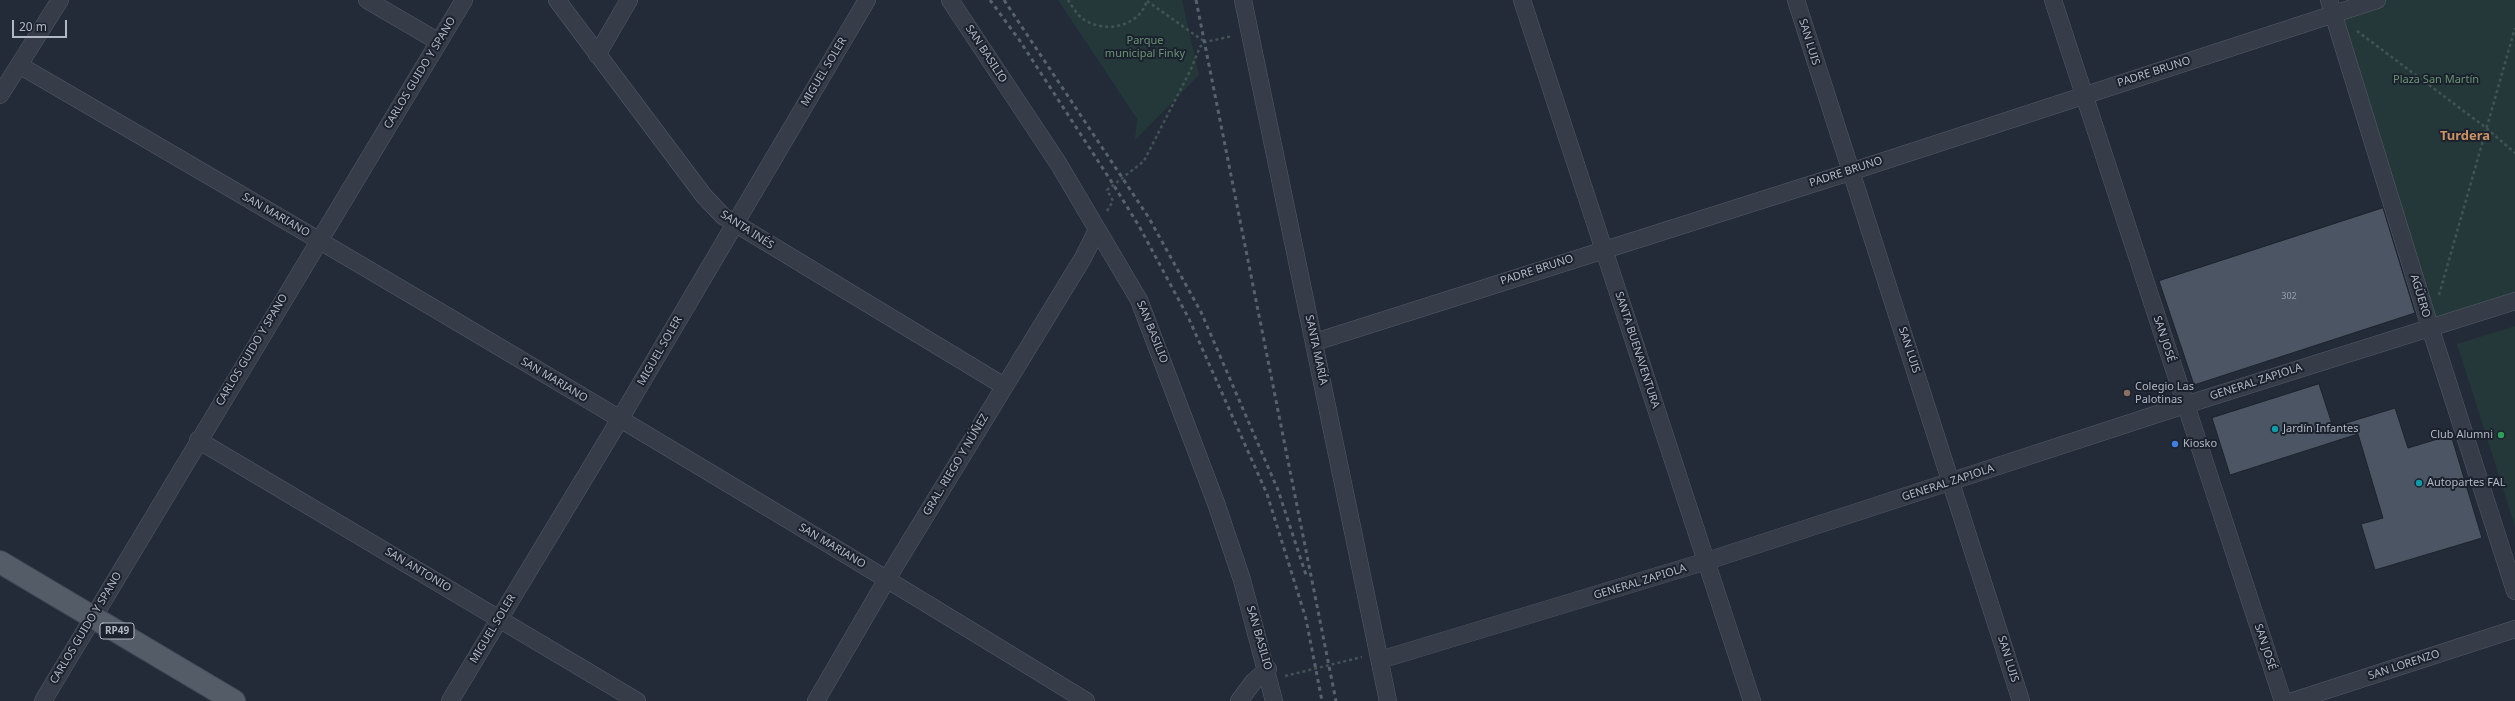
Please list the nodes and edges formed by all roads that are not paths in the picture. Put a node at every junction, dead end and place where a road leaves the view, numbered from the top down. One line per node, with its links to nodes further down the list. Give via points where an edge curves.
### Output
1 (60, 0): 16 (street)
2 (367, 0): 14 (street)
3 (464, 0): 14 (street, CARLOS GUIDO Y SPANO)
4 (557, 0): 15 (street, SANTA INÉS)
5 (630, 0): 15 (street)
6 (867, 0): 20 (street, MIGUEL SOLER)
7 (950, 0): 21 (street, SAN BASILIO, via 1058,163)
8 (1243, 0): 26 (street, SANTA MARÍA)
9 (1522, 0): 23 (street, SANTA BUENAVENTURA)
10 (1796, 0): 19 (street, SAN LUIS)
11 (2053, 0): 18 (street, SAN JOSÉ)
12 (2377, 0): 13 (street, PADRE BRUNO)
13 (2331, 7): 18 (street, PADRE BRUNO); 25 (street, AGÜERO)
14 (439, 42): 22 (street, CARLOS GUIDO Y SPANO)
15 (597, 55): 20 (street, SANTA INÉS, via 704,196 723,216)
16 (19, 66): 17 (street); 22 (street, SAN MARIANO)
17 (0, 95)
18 (2083, 95): 19 (street, PADRE BRUNO); 28 (street, SAN JOSÉ)
19 (1850, 172): 23 (street, PADRE BRUNO); 31 (street, SAN LUIS)
20 (734, 223): 27 (street, SANTA INÉS); 29 (street, MIGUEL SOLER)
21 (1097, 230): 27 (street, GRAL. RIEGO Y NÚÑEZ, via 1083,258); 40 (street, SAN BASILIO, via 1139,300 1179,399 1240,573)
22 (319, 240): 29 (street, SAN MARIANO); 30 (street, CARLOS GUIDO Y SPANO)
23 (1604, 249): 26 (street, PADRE BRUNO); 32 (street, SANTA BUENAVENTURA)
24 (2515, 301): 25 (street, GENERAL ZAPIOLA)
25 (2430, 327): 28 (street, GENERAL ZAPIOLA); 35 (street, AGÜERO)
26 (1315, 342): 39 (street, SANTA MARÍA)
27 (1004, 386): 34 (street, GRAL. RIEGO Y NÚÑEZ)
28 (2185, 405): 31 (street, GENERAL ZAPIOLA); 52 (street, SAN JOSÉ)
29 (620, 419): 34 (street, SAN MARIANO); 37 (street, MIGUEL SOLER)
30 (198, 440): 36 (street, CARLOS GUIDO Y SPANO); 37 (street, SAN ANTONIO)
31 (1952, 482): 32 (street, GENERAL ZAPIOLA); 51 (street, SAN LUIS)
32 (1707, 561): 39 (street, GENERAL ZAPIOLA); 50 (street, SANTA BUENAVENTURA)
33 (0, 562): 36 (main road, RP49)
34 (887, 579): 45 (street, GRAL. RIEGO Y NÚÑEZ); 46 (street, SAN MARIANO)
35 (2515, 591)
36 (93, 617): 41 (street, CARLOS GUIDO Y SPANO); 42 (main road, RP49)
37 (499, 618): 43 (street, MIGUEL SOLER); 44 (street, SAN ANTONIO)
38 (2515, 629): 53 (street, SAN LORENZO)
39 (1380, 660): 49 (street, SANTA MARÍA)
40 (1269, 674): 47 (street, via 1254,681); 48 (street, SAN BASILIO)
41 (43, 701)
42 (234, 701)
43 (450, 701)
44 (637, 701)
45 (816, 701)
46 (1086, 701)
47 (1239, 701)
48 (1274, 701)
49 (1388, 701)
50 (1752, 701)
51 (2021, 701)
52 (2283, 701)
53 (2293, 701)

